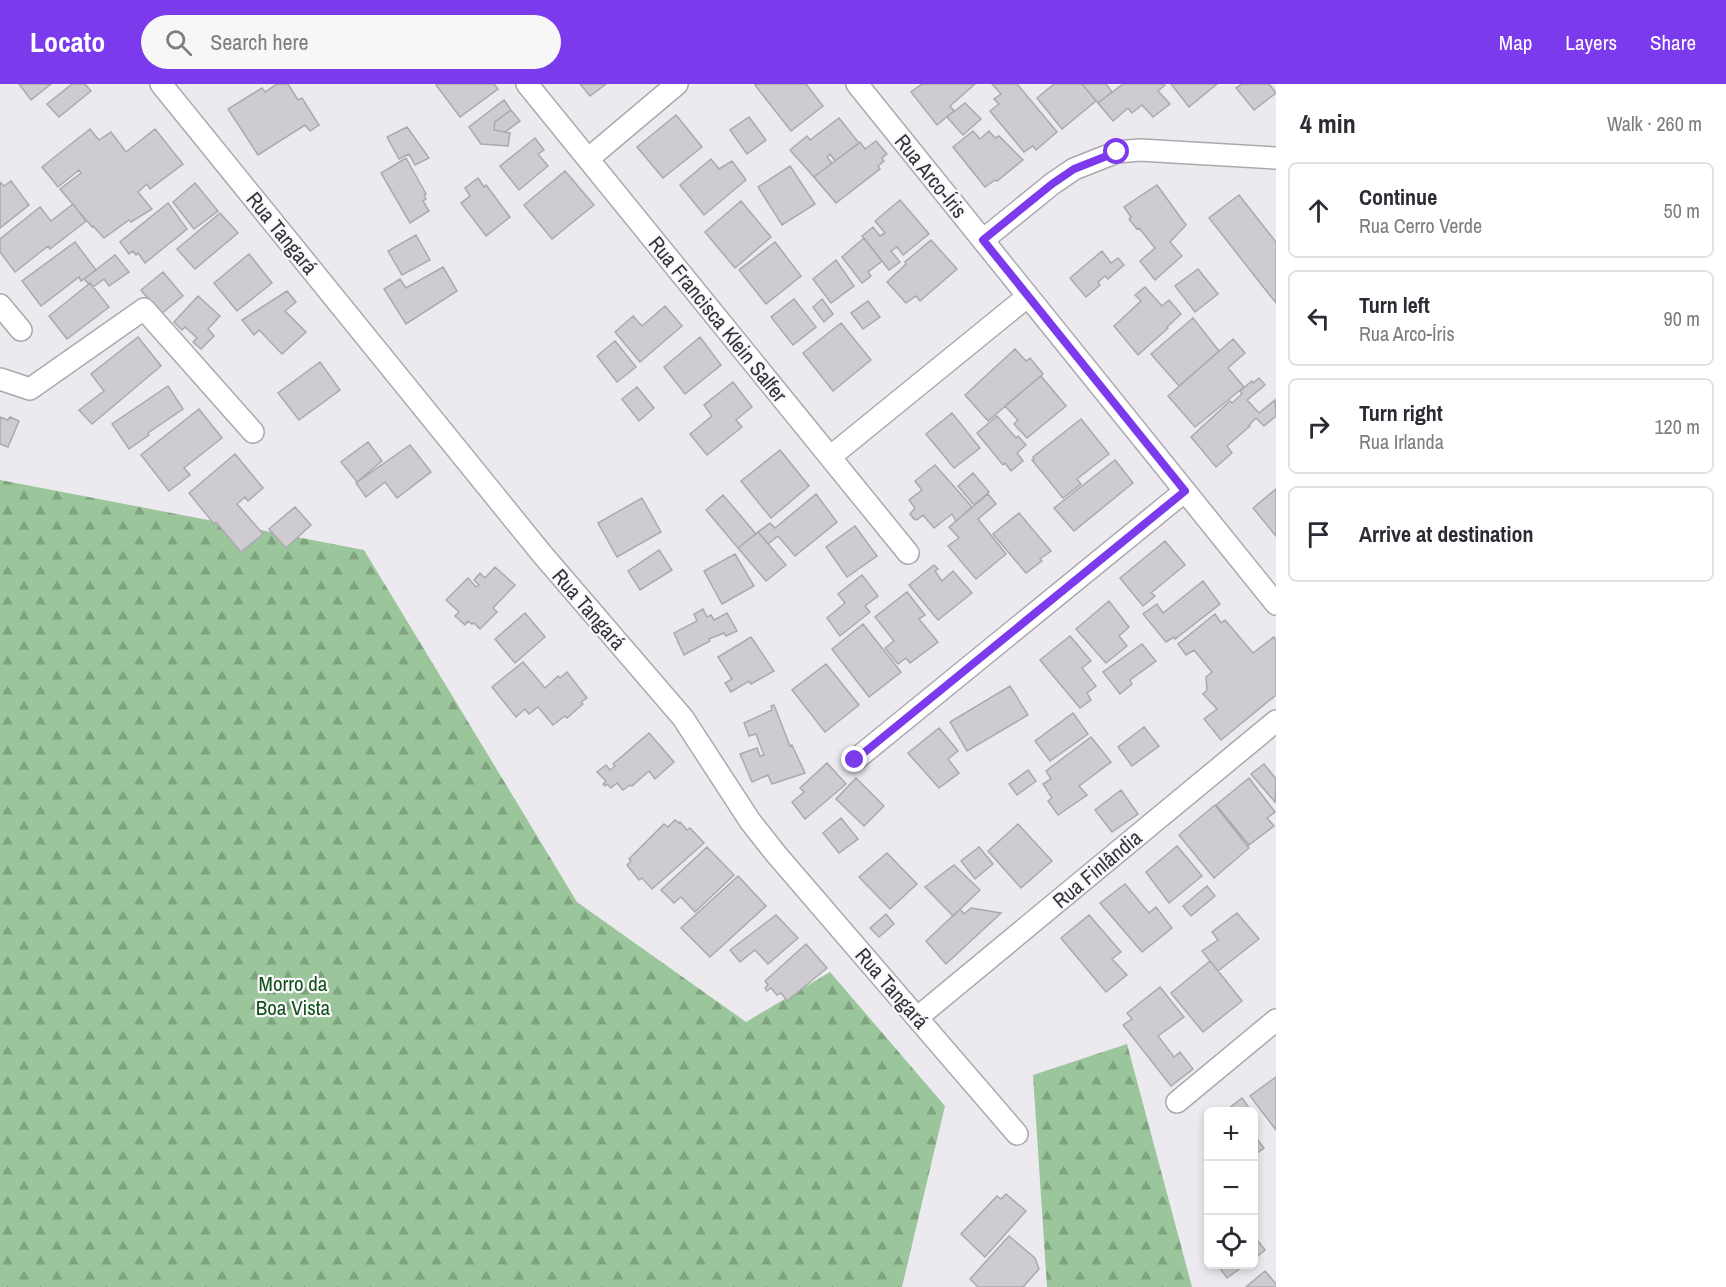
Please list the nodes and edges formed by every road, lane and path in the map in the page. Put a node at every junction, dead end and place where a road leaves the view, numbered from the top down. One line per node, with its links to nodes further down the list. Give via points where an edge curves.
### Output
1 (161, 84): 19 (street, Rua Tangará, via 542,554 683,718 776,854)
2 (527, 84): 6 (street, Rua Francisca Klein Salfer)
3 (677, 84): 6 (street)
4 (857, 84): 7 (street, Rua Arco-Íris)
5 (1276, 158): 7 (street, via 1117,152 1067,174)
6 (588, 159): 13 (street, Rua Francisca Klein Salfer)
7 (983, 240): 8 (street, Rua Arco-Íris)
8 (1028, 296): 13 (street); 14 (street, Rua Arco-Íris)
9 (0, 305): 10 (street)
10 (21, 330)
11 (0, 379): 12 (street, via 30,389 144,309)
12 (253, 432)
13 (830, 457): 15 (street, Rua Francisca Klein Salfer)
14 (1185, 491): 16 (street, Rua Arco-Íris); 18 (street)
15 (908, 553)
16 (1276, 604)
17 (1276, 721): 19 (street, Rua Finlândia)
18 (855, 760)
19 (918, 1017): 22 (street, Rua Tangará)
20 (1276, 1020): 21 (street)
21 (1177, 1102)
22 (1017, 1134)

